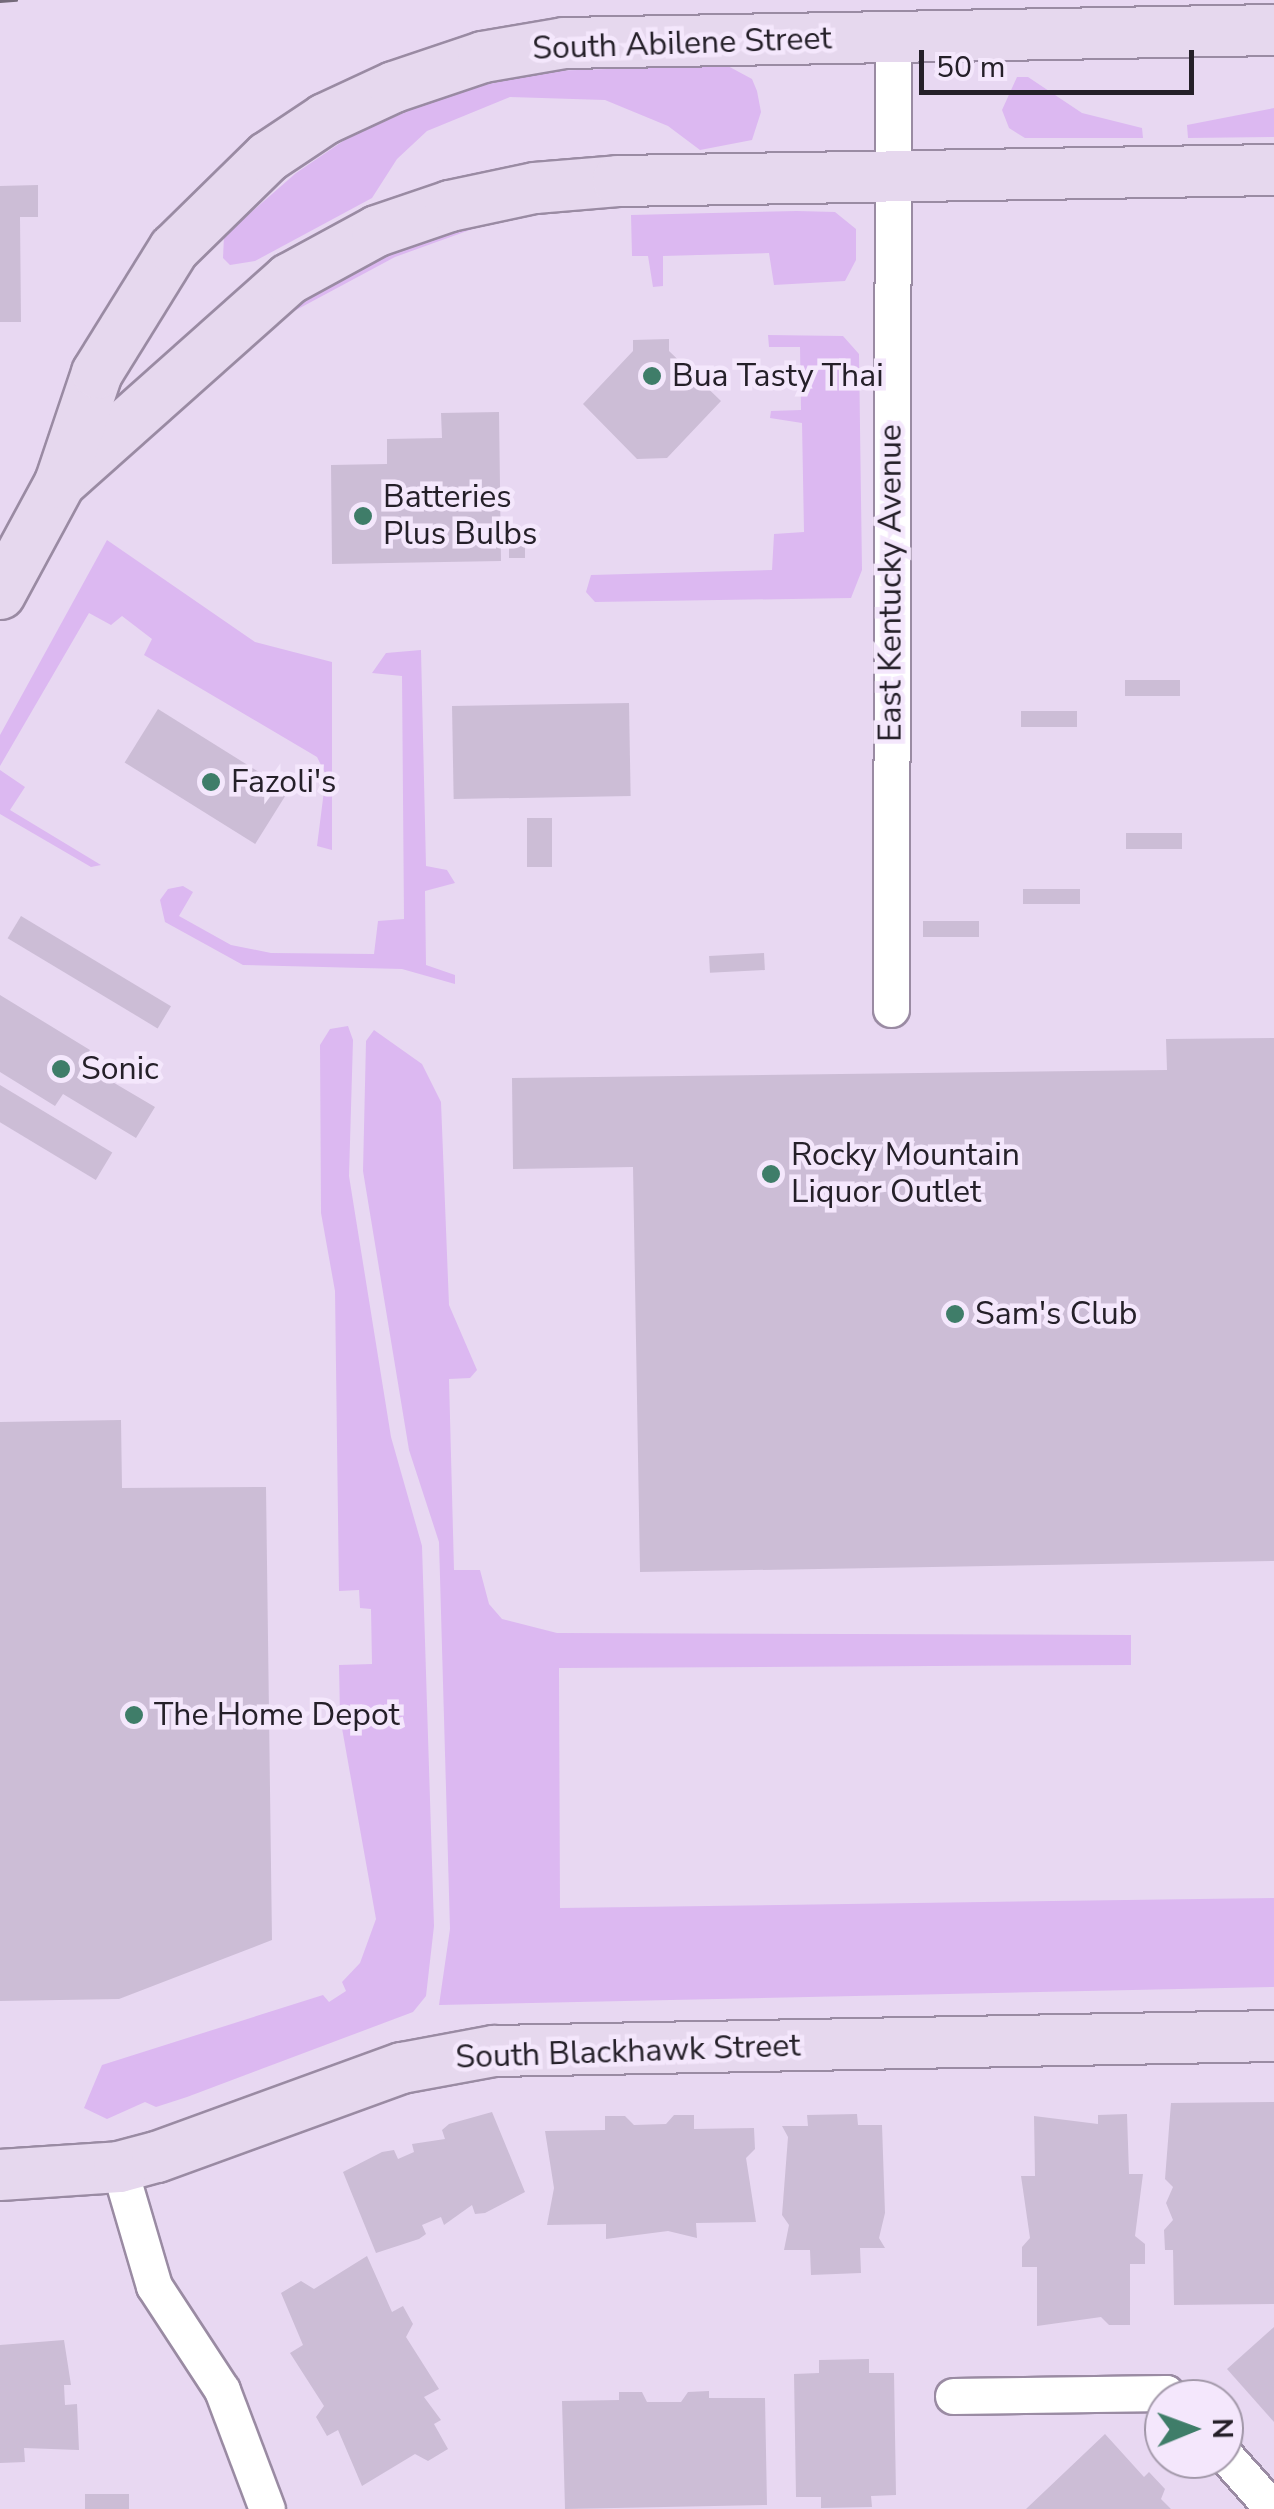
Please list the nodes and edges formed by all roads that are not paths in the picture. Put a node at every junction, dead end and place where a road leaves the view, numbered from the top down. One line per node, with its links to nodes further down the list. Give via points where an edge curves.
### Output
1 (1274, 30): 2 (main road, South Abilene Street)
2 (893, 37): 4 (street, East Kentucky Avenue); 5 (main road, South Abilene Street, via 529,48 432,72 325,119 255,168 174,249 97,373)
3 (1274, 170): 4 (main road, South Abilene Street)
4 (892, 175): 5 (main road, South Abilene Street, via 578,183 500,194 410,218 289,279); 7 (street, East Kentucky Avenue)
5 (60, 484): 6 (main road, South Abilene Street)
6 (0, 594)
7 (891, 1010)
8 (1274, 2036): 9 (main road, South Blackhawk Street, via 494,2051 402,2068)
9 (119, 2166): 10 (main road, South Blackhawk Street); 14 (street, via 154,2286 222,2390)
10 (0, 2175)
11 (1144, 2393): 12 (street)
12 (953, 2396)
13 (1244, 2476): 15 (street)
14 (267, 2509)
15 (1273, 2509)

